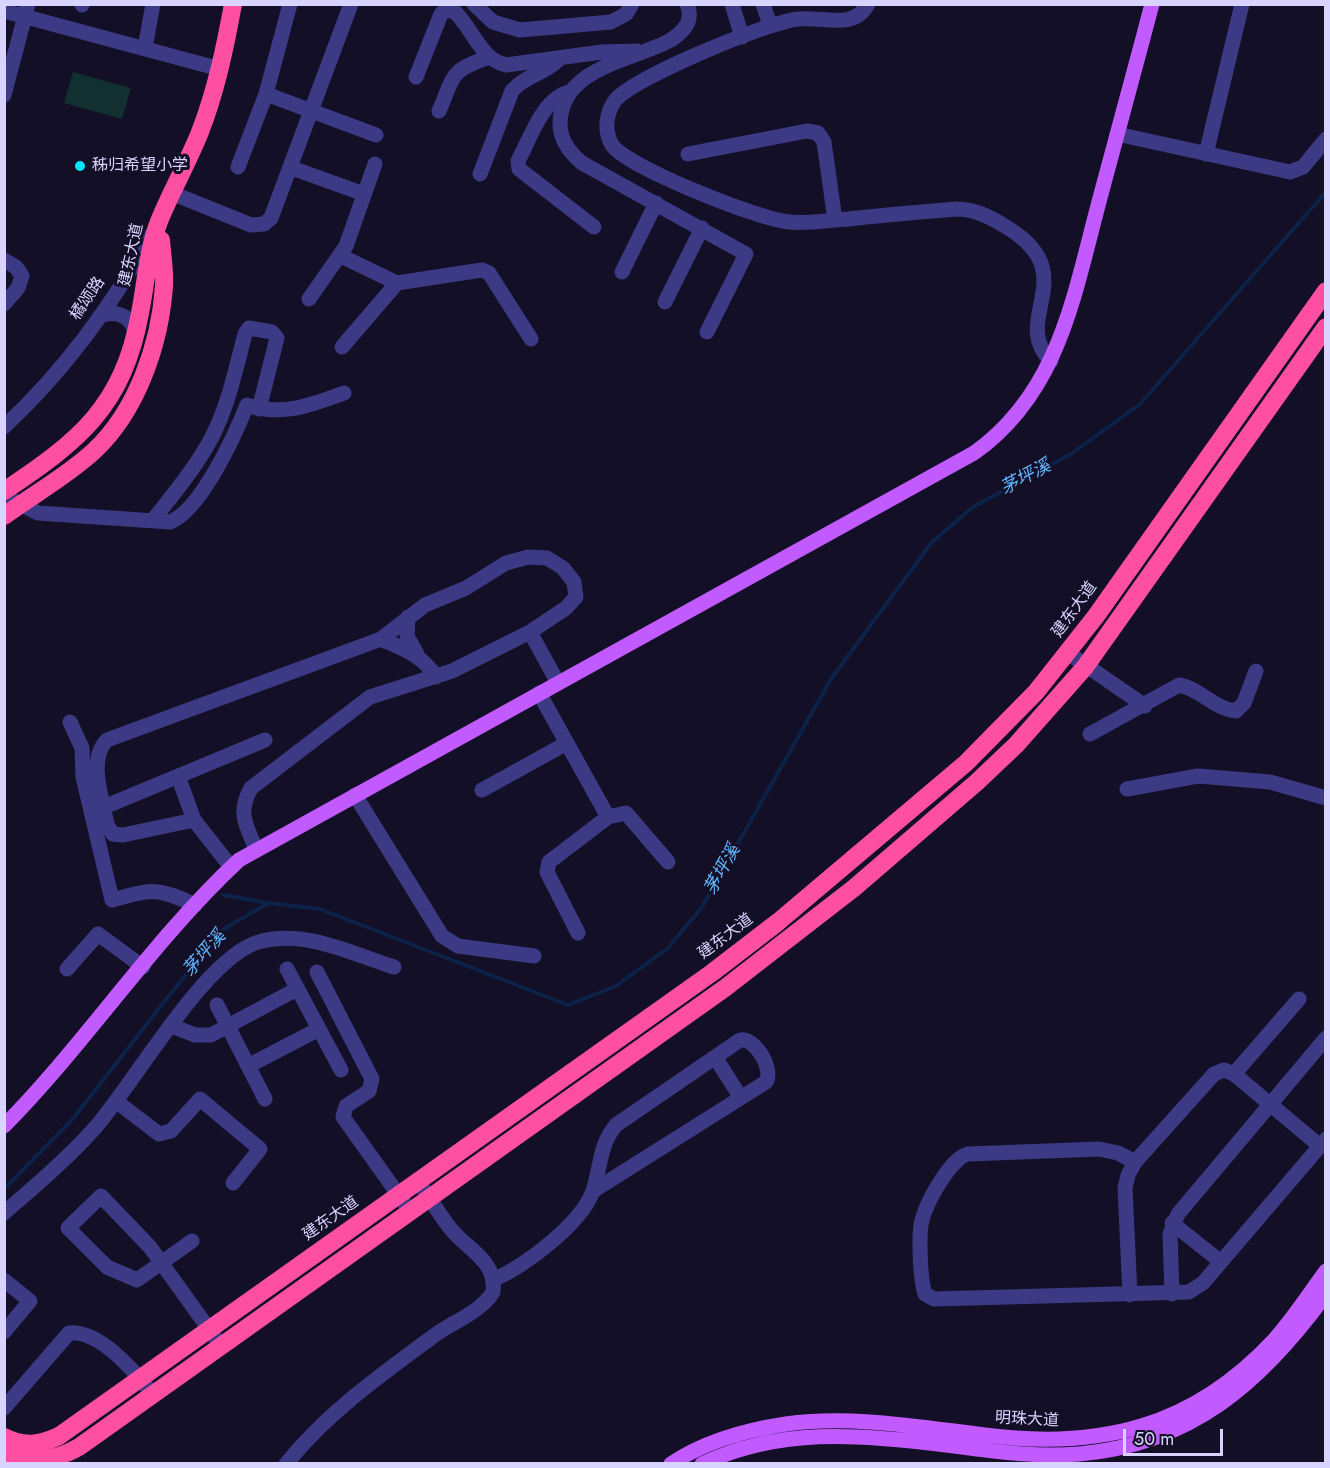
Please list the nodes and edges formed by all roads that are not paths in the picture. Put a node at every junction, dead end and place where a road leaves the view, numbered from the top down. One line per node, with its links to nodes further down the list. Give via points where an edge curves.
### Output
1 (153, 4): 17 (street)
2 (233, 4): 21 (highway, 橘颂路)
3 (290, 4): 25 (street)
4 (351, 4): 26 (street)
5 (474, 4): 6 (street, via 493,22 520,30 604,24 619,19)
6 (632, 4)
7 (687, 4): 18 (street, via 689,20 682,32)
8 (732, 4): 16 (street)
9 (763, 4): 15 (street)
10 (868, 4): 15 (street, via 859,16 848,21 814,18)
11 (1152, 4): 28 (main road)
12 (1242, 4): 32 (street)
13 (26, 10): 14 (street); 17 (street); 24 (street)
14 (4, 11)
15 (770, 25): 16 (street)
16 (742, 37): 41 (street, via 624,91 609,110 606,122 612,145 631,160 756,216 793,222)
17 (145, 48): 21 (street)
18 (646, 51): 20 (street); 23 (street, via 587,75)
19 (490, 57): 20 (street, via 500,64 512,65); 22 (street, via 459,16 445,10); 27 (street, via 456,72)
20 (559, 58): 36 (street, via 512,91)
21 (220, 69): 37 (highway, 橘颂路)
22 (416, 77)
23 (570, 92): 39 (street, via 563,106 561,128 572,153); 42 (street, via 558,95 549,105 518,160 519,169)
24 (4, 94)
25 (266, 94): 26 (street); 34 (street)
26 (312, 111): 29 (street); 35 (street)
27 (439, 111)
28 (1117, 134): 32 (street); 58 (main road, via 1068,317)
29 (376, 135)
30 (1326, 139): 32 (street, via 1303,167 1290,172)
31 (688, 154): 41 (street, via 807,130 818,133 824,142)
32 (1206, 154)
33 (375, 164): 38 (street)
34 (238, 167)
35 (292, 168): 37 (street, via 276,210 264,224 246,223); 38 (street)
36 (480, 174)
37 (174, 194): 40 (highway, 橘颂路)
38 (364, 194): 44 (street)
39 (656, 203): 43 (street); 46 (street)
40 (159, 220): 52 (street, 橘颂路); 56 (highway, 建东大道); 63 (highway, 建东大道, via 164,284 160,315 143,375 130,403 95,450)
41 (835, 220): 58 (street, via 965,209 989,217 1018,234 1037,251 1044,265 1038,333 1039,345)
42 (594, 227)
43 (702, 228): 50 (street); 54 (street, via 746,254)
44 (341, 256): 47 (street); 49 (street)
45 (4, 260): 51 (street, via 22,276 18,288)
46 (622, 272)
47 (397, 283): 55 (street, via 482,270 489,273); 57 (street)
48 (1326, 291): 68 (highway, 建东大道)
49 (309, 299)
50 (665, 302)
51 (4, 304)
52 (100, 316): 56 (street, via 113,313 126,317 133,326); 62 (street, 橘颂路, via 71,357)
53 (1326, 327): 70 (highway)
54 (707, 332)
55 (531, 339)
56 (134, 341): 63 (highway, 建东大道, via 113,393 99,415)
57 (342, 347)
58 (1051, 362): 73 (main road, via 1011,423 974,453)
59 (344, 393): 61 (street, via 292,410)
60 (227, 399): 61 (street); 61 (street, via 249,328 272,332 277,338); 64 (street, via 201,457)
61 (253, 407): 64 (street, via 185,513 170,522)
62 (4, 427)
63 (8, 502): 64 (street, via 59,516)
64 (154, 519)
65 (408, 617): 66 (street, via 506,563 528,556 547,558 563,568 574,582 576,597); 67 (street); 69 (street, via 408,636)
66 (530, 632): 72 (street); 73 (street)
67 (381, 639): 69 (street); 85 (street, via 107,740 99,748 96,761)
68 (1068, 653): 70 (street); 117 (highway, 建东大道, via 1003,729 778,922)
69 (417, 654): 72 (street)
70 (1086, 665): 75 (street); 121 (highway, via 1016,745 854,888 725,988)
71 (1256, 671): 75 (street, via 1244,703 1236,711 1224,710 1194,688 1179,686)
72 (436, 677): 88 (street, via 370,697 251,788 242,803 244,820)
73 (558, 683): 74 (main road)
74 (539, 693): 79 (street); 83 (main road)
75 (1145, 706): 77 (street)
76 (70, 722): 91 (street, via 82,748 83,777 112,900 150,890 167,892)
77 (1090, 734)
78 (266, 740): 80 (street)
79 (567, 743): 82 (street); 86 (street)
80 (177, 776): 85 (street); 87 (street)
81 (1127, 789): 84 (street, via 1198,776 1270,782)
82 (482, 790)
83 (355, 795): 88 (main road); 93 (street, via 442,936 458,946)
84 (1326, 798)
85 (104, 807): 87 (street, via 107,825 113,834 123,836)
86 (608, 817): 89 (street, via 626,813); 92 (street, via 549,862 548,872)
87 (194, 820): 90 (street)
88 (256, 849): 90 (main road)
89 (668, 862)
90 (231, 867): 91 (main road)
91 (195, 905): 94 (main road)
92 (578, 933)
93 (534, 956)
94 (143, 967): 96 (street, via 98,934); 114 (main road)
95 (394, 968): 102 (street, via 308,940 260,941 244,947 220,966)
96 (67, 969)
97 (287, 969): 99 (street)
98 (317, 972): 120 (street, via 372,1079 369,1091 346,1106 343,1117)
99 (297, 989): 103 (street); 104 (street)
100 (1299, 999): 109 (street)
101 (217, 1005): 103 (street)
102 (172, 1026): 103 (street, via 203,1037); 112 (street)
103 (228, 1026): 107 (street)
104 (319, 1029): 107 (street); 108 (street)
105 (1326, 1038): 113 (street)
106 (715, 1057): 110 (street); 110 (street, via 740,1040 752,1042 770,1077); 119 (street, via 616,1125 603,1145)
107 (248, 1066): 111 (street)
108 (341, 1070)
109 (1234, 1074): 113 (street); 116 (street, via 1224,1070 1214,1074)
110 (741, 1098): 119 (street)
111 (265, 1099)
112 (117, 1102): 118 (street, via 159,1134 171,1131 200,1099 260,1149); 123 (street, via 63,1160)
113 (1270, 1104): 115 (street); 124 (street)
114 (4, 1126)
115 (1323, 1142): 126 (street)
116 (1135, 1162): 133 (street, via 1125,1188); 133 (street, via 1099,1149 962,1155 949,1168 921,1228 924,1290 931,1298)
117 (418, 1181): 120 (highway, 建东大道); 121 (street)
118 (233, 1183)
119 (593, 1191): 129 (street, via 562,1232 514,1270)
120 (398, 1195): 122 (street); 134 (highway, 建东大道)
121 (430, 1198): 122 (highway); 129 (street, via 461,1240 483,1258)
122 (410, 1212): 136 (highway)
123 (4, 1213)
124 (1172, 1223): 126 (street); 131 (street)
125 (192, 1241): 127 (street)
126 (1221, 1262): 131 (street, via 1197,1288)
127 (162, 1263): 127 (street, via 137,1280 107,1267 68,1228 101,1196); 134 (street)
128 (1326, 1271): 144 (main road, 明珠大道, via 1275,1339 1242,1371 1205,1397 1163,1419 1120,1433 1075,1440 1031,1440 890,1423 803,1422 760,1428 717,1441)
129 (493, 1280): 143 (street, via 490,1298 336,1411)
130 (4, 1281): 135 (street, via 30,1301)
131 (1172, 1294): 133 (street)
132 (1326, 1294): 145 (main road, 明珠大道, via 1286,1347 1252,1381 1214,1410 1170,1432 1125,1447 1032,1455 887,1437 824,1435 763,1442)
133 (1130, 1295)
134 (209, 1329): 136 (street); 137 (highway, 建东大道)
135 (4, 1332)
136 (221, 1346): 138 (highway)
137 (140, 1378): 138 (street); 139 (street, via 121,1357 78,1332 69,1333); 142 (highway, 建东大道, via 59,1436)
138 (153, 1395): 142 (highway, via 67,1454)
139 (4, 1408)
140 (4, 1437): 142 (highway)
141 (4, 1454): 142 (highway, via 26,1461)
142 (38, 1456)
143 (286, 1464)
144 (671, 1464)
145 (702, 1464)

